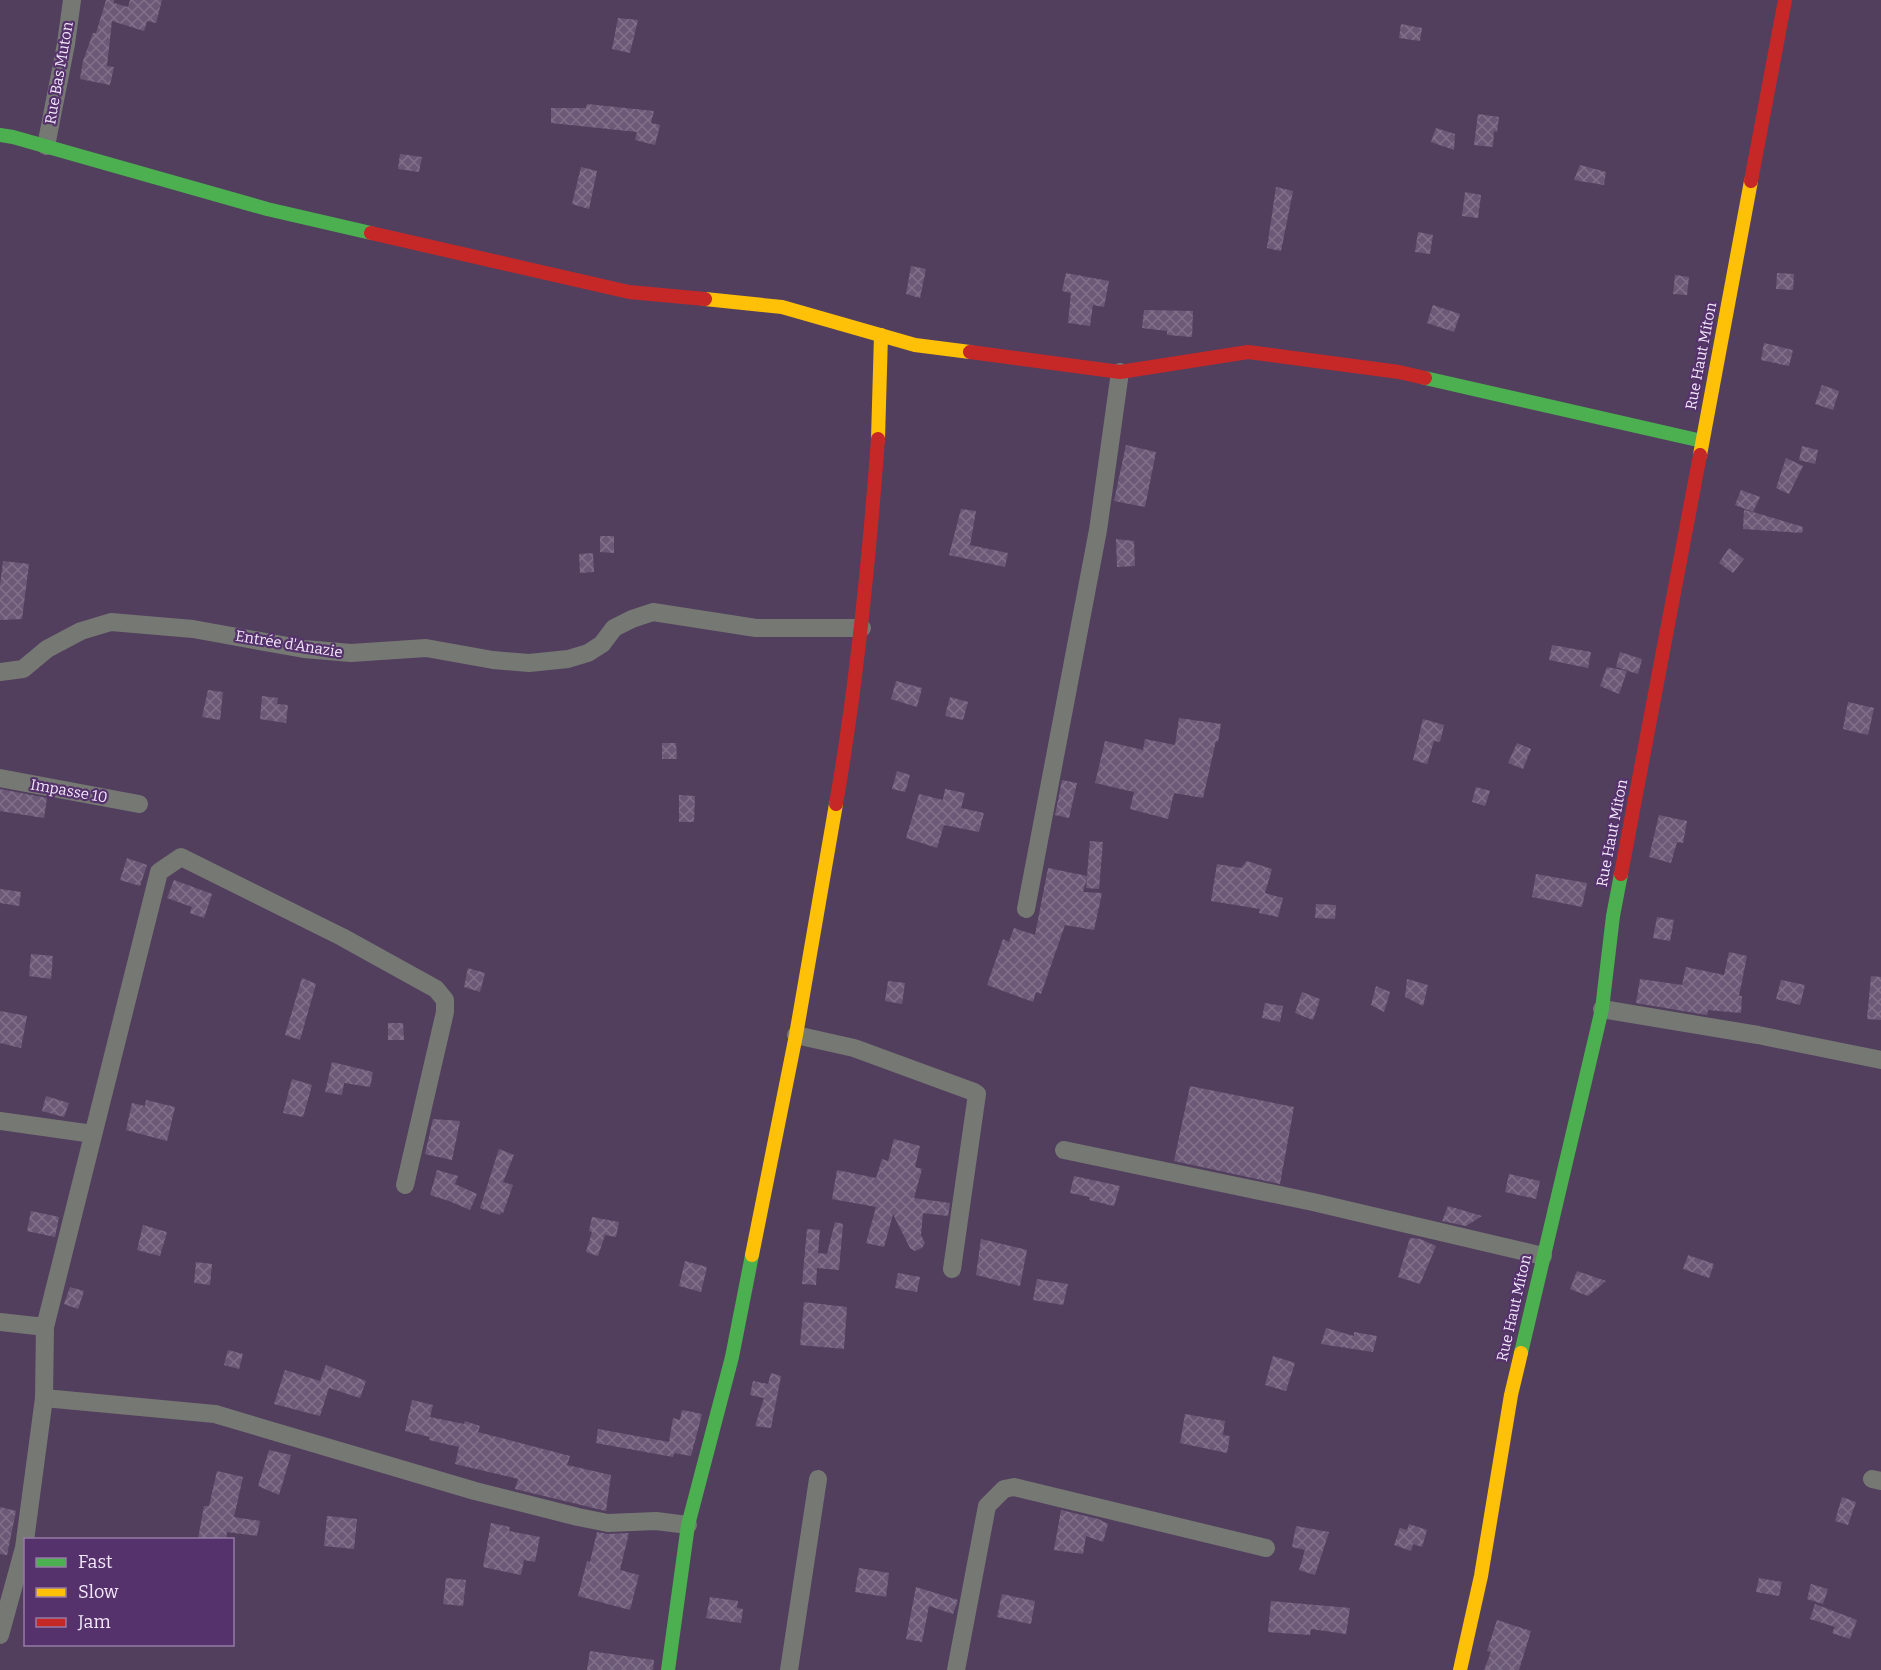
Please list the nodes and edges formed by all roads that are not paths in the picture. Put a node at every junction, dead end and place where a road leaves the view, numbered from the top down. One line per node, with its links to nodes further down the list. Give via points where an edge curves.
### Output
1 (72, 0): 4 (street, Rue Bas Muton)
2 (1785, 0): 7 (street, Rue Haut Miton)
3 (0, 135): 4 (street)
4 (46, 146): 5 (street, via 267,209 629,292 782,307)
5 (881, 335): 6 (street, via 915,345); 8 (street, via 880,411)
6 (1120, 372): 7 (street, via 1248,352 1399,372); 12 (street, via 1098,530)
7 (1702, 441): 13 (street, Rue Haut Miton, via 1613,916)
8 (861, 628): 9 (street, Entrée d'Anazie, via 756,628 653,612 614,628 602,644 588,653 529,663 426,648 351,653 304,649 193,629 111,622 81,631 47,649 23,669); 14 (street, via 846,747)
9 (0, 672)
10 (0, 778): 11 (street, Impasse 10)
11 (139, 804)
12 (1026, 909)
13 (1602, 1009): 15 (street); 20 (street, Rue Haut Miton)
14 (796, 1035): 21 (street, via 854,1048 977,1094); 26 (street, via 732,1358)
15 (1881, 1060)
16 (0, 1121): 17 (street)
17 (93, 1134): 19 (street, via 159,872 181,856 342,936 436,989 445,999); 23 (street)
18 (1064, 1150): 20 (street, via 1312,1202)
19 (405, 1185)
20 (1543, 1257): 34 (street, Rue Haut Miton, via 1511,1395 1481,1576)
21 (952, 1269)
22 (0, 1322): 23 (street)
23 (45, 1327): 24 (street)
24 (44, 1398): 26 (street, via 215,1414 475,1491 578,1517 608,1523 656,1521); 27 (street)
25 (818, 1479): 32 (street)
26 (688, 1525): 31 (street)
27 (25, 1538)
28 (24, 1548): 30 (street)
29 (1266, 1548): 33 (street, via 1014,1487 1004,1489 987,1506)
30 (0, 1635)
31 (668, 1670)
32 (789, 1670)
33 (956, 1670)
34 (1460, 1670)

